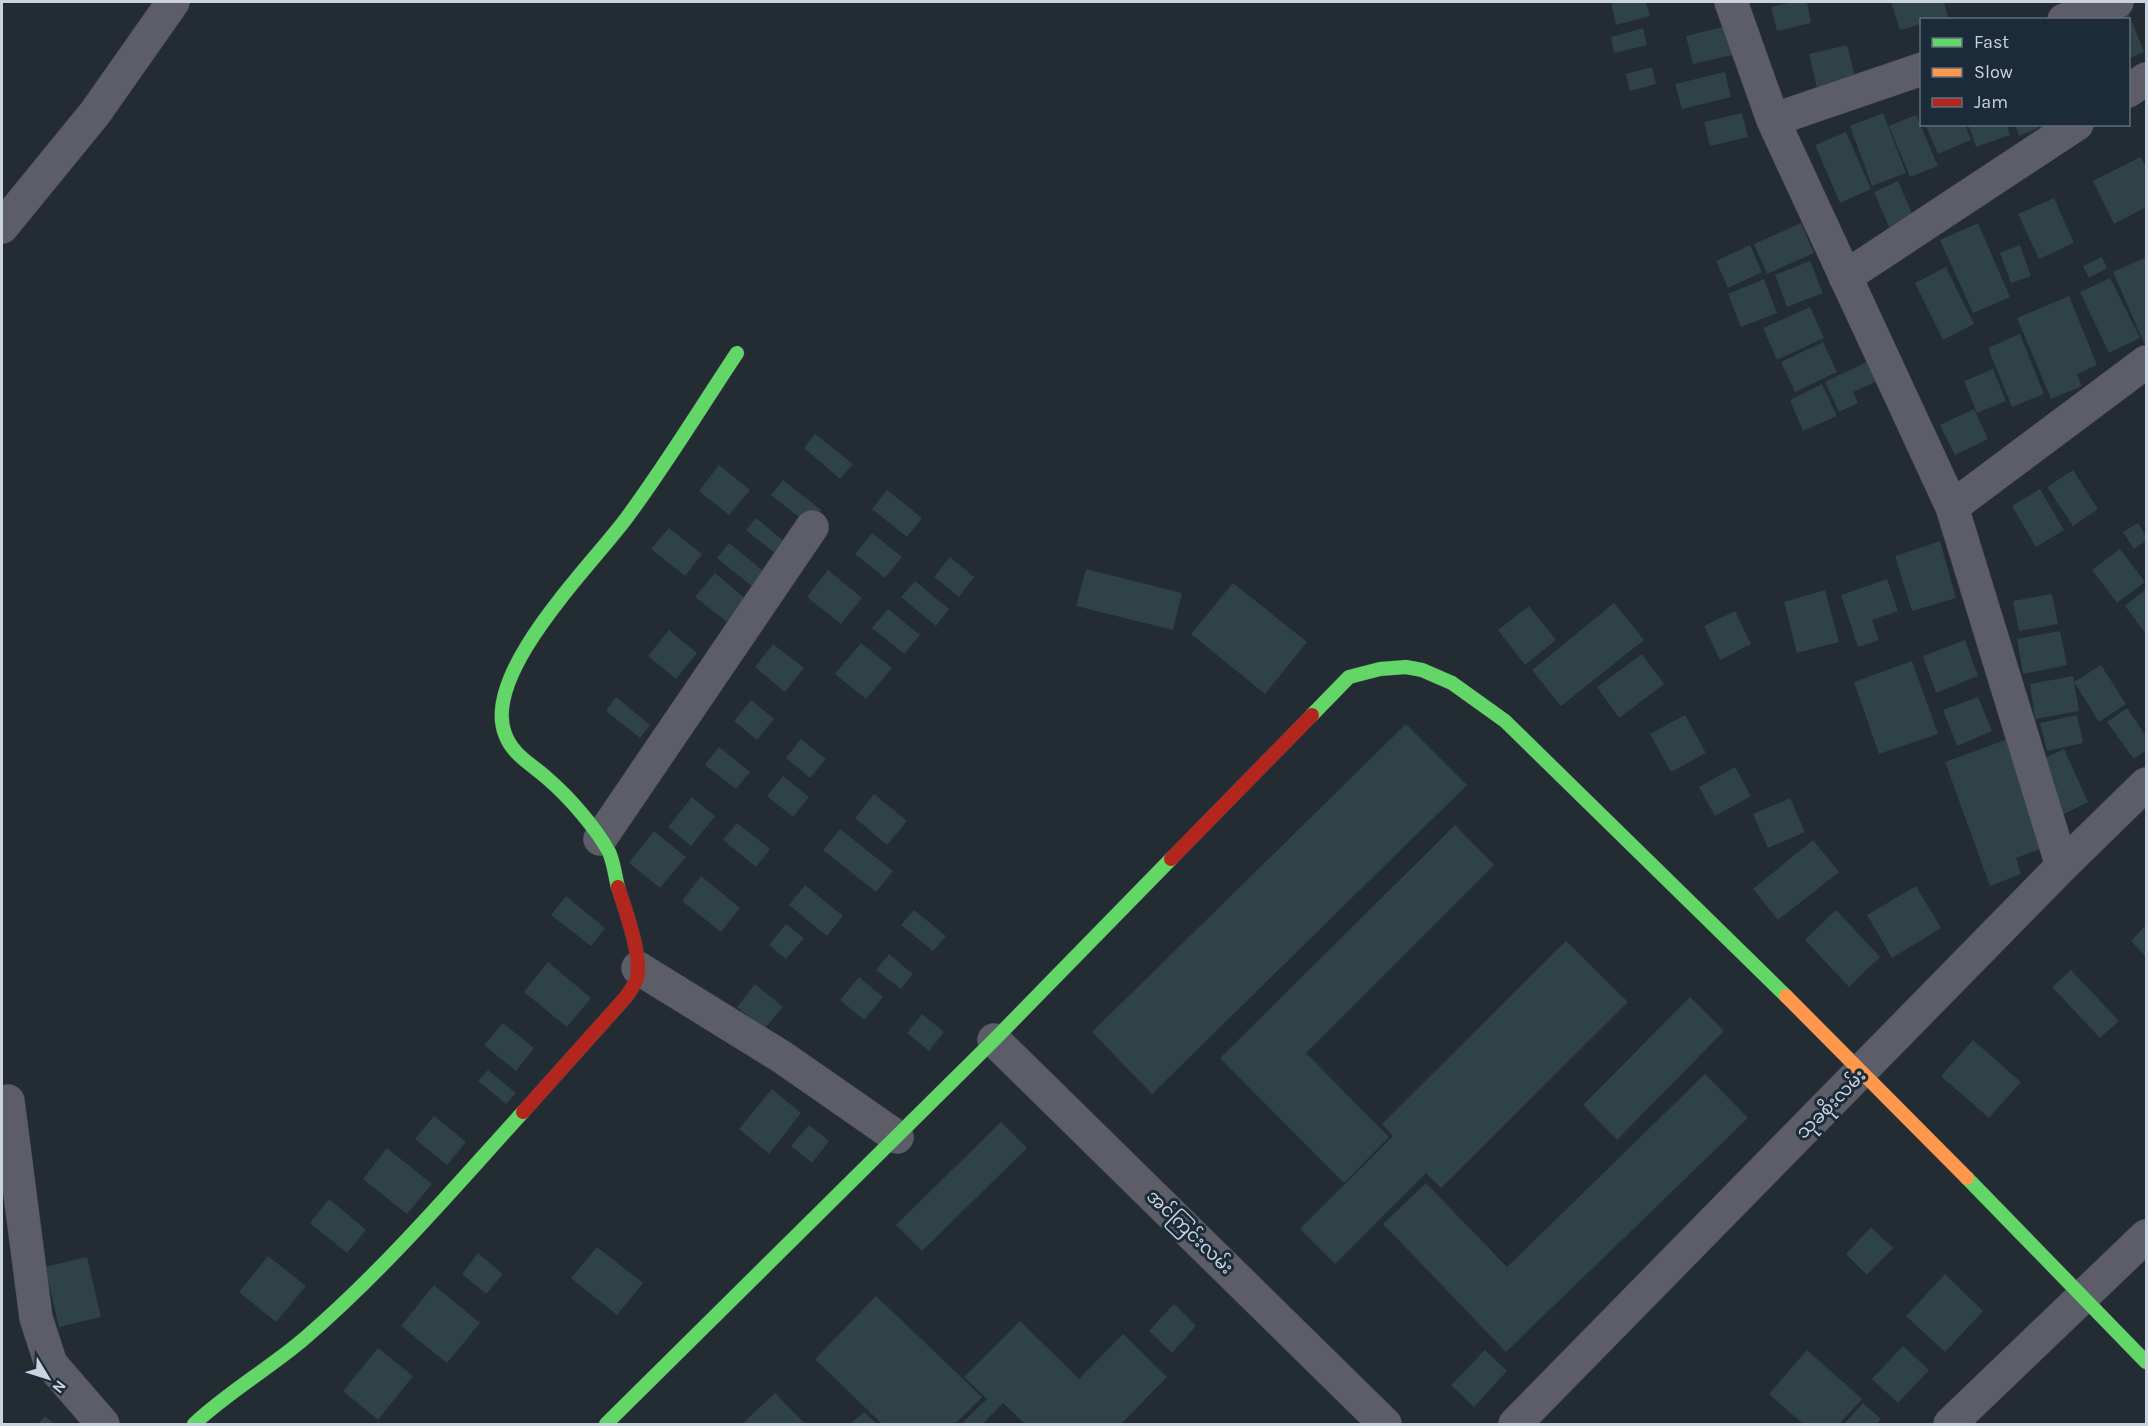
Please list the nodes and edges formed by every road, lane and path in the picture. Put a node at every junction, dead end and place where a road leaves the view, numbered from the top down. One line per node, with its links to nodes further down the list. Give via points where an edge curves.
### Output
1 (173, 2): 10 (street, via 95,113)
2 (1731, 2): 8 (street)
3 (2117, 2): 4 (street)
4 (2070, 18)
5 (1920, 70): 8 (street)
6 (2146, 79): 7 (street)
7 (2130, 90)
8 (1773, 120): 11 (street)
9 (2074, 126): 11 (street)
10 (2, 227)
11 (1845, 277): 14 (street)
12 (737, 353): 17 (street, via 628,516 535,631 504,697 501,715 513,751 565,795)
13 (2146, 362): 14 (street)
14 (1952, 507): 18 (street)
15 (812, 528): 17 (street)
16 (2146, 784): 18 (street, သုခစိုးလမ်း)
17 (600, 839): 19 (street, via 612,863)
18 (2062, 866): 21 (street, သုခစိုးလမ်း)
19 (638, 968): 23 (street, via 782,1057); 28 (street, via 636,981 626,997 378,1271 304,1339)
20 (994, 1040): 21 (street, via 1349,678 1389,667 1419,668 1460,688 1505,721); 23 (street); 30 (street, အင်ကြင်းလမ်း)
21 (1863, 1072): 25 (street); 31 (street, သုခစိုးလမ်း)
22 (8, 1101): 27 (street, via 36,1318 51,1364)
23 (897, 1137): 29 (street)
24 (2146, 1236): 25 (street)
25 (2083, 1298): 26 (street); 32 (street)
26 (2146, 1362)
27 (103, 1425)
28 (194, 1425)
29 (606, 1425)
30 (1385, 1425)
31 (1515, 1425)
32 (1950, 1425)

